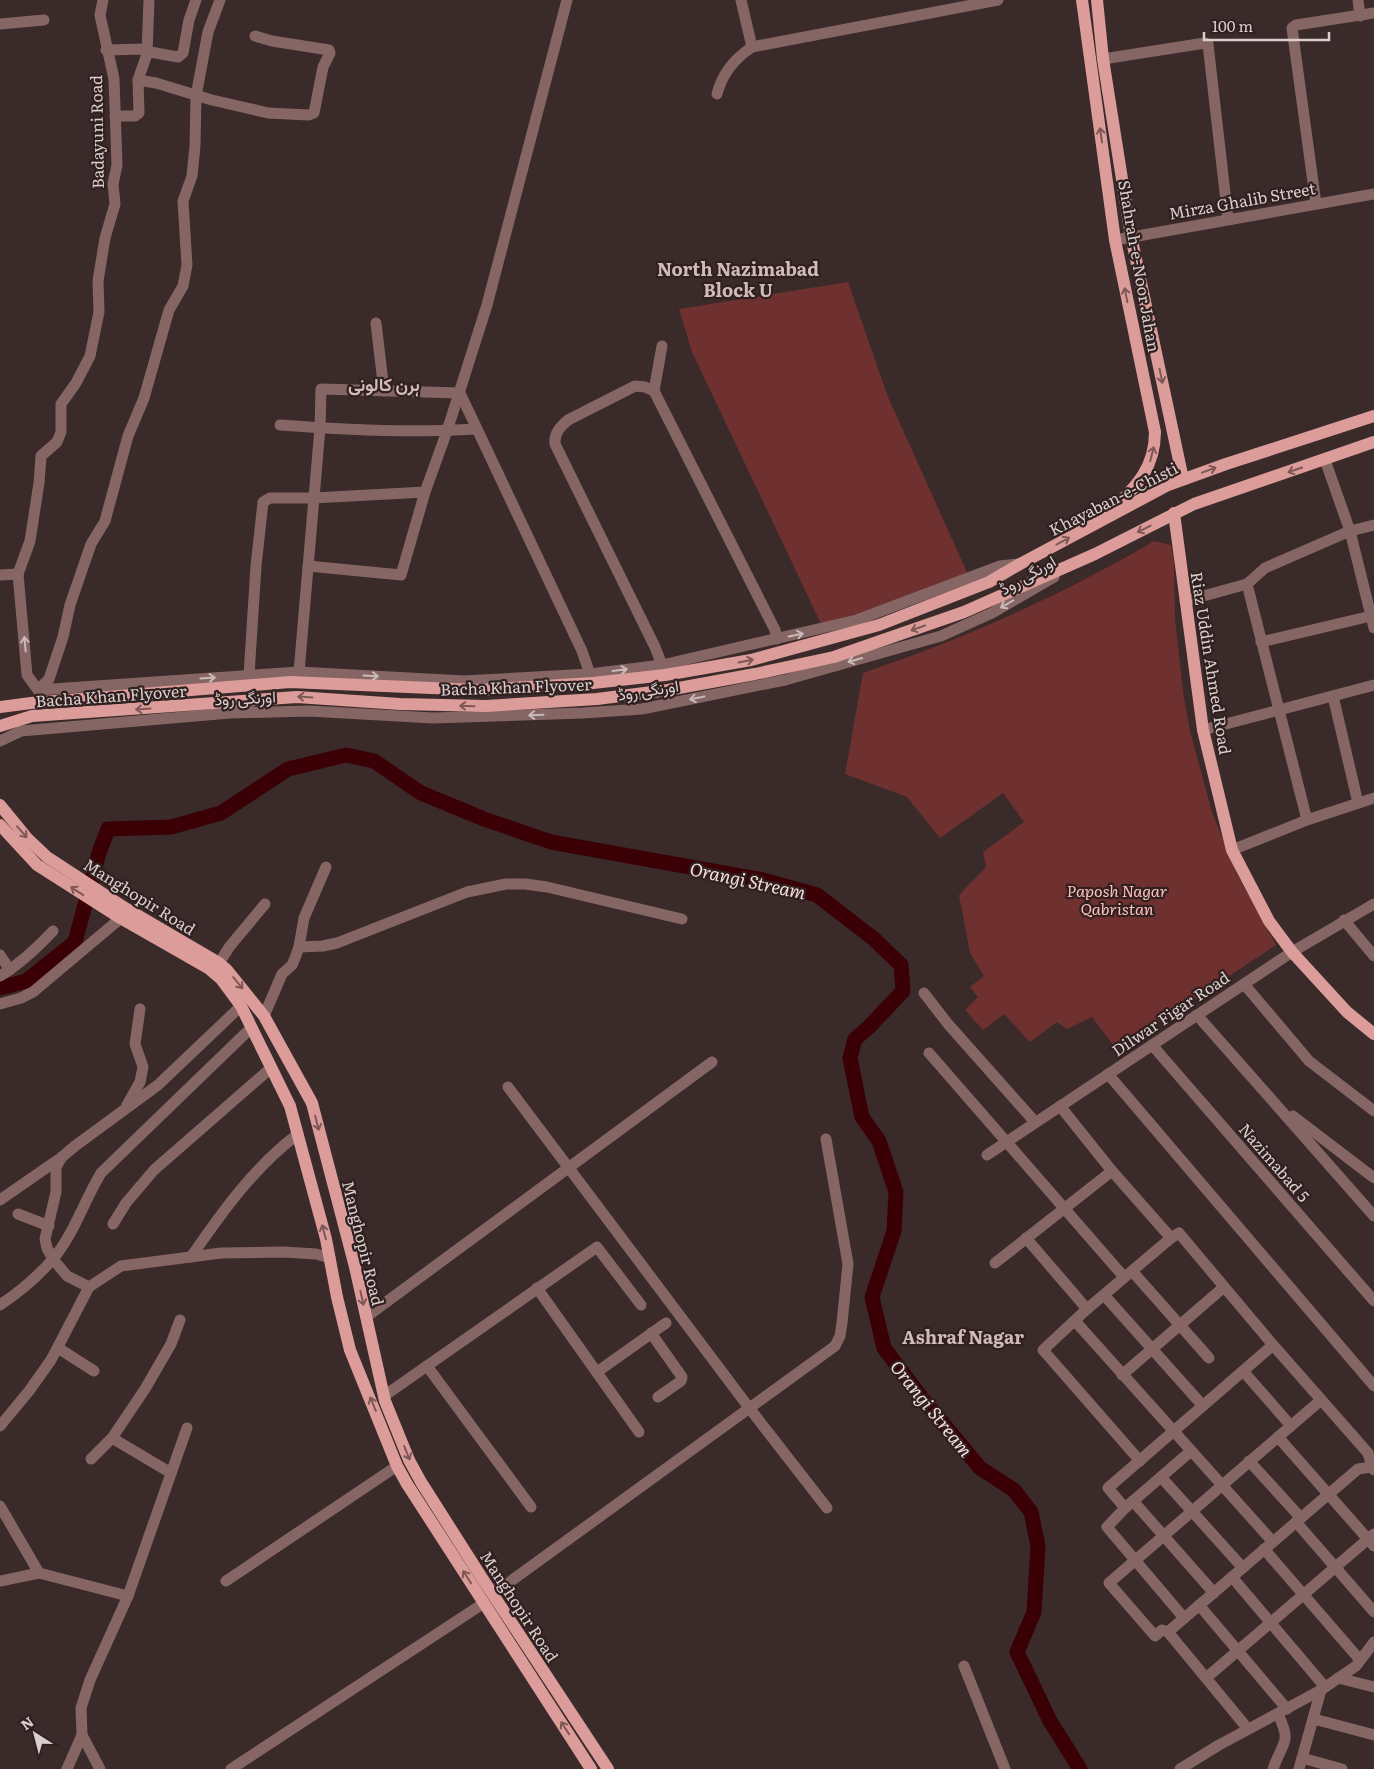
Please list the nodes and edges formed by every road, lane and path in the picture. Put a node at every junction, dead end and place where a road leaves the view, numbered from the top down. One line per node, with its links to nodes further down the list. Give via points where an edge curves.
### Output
1 (103, 0): 17 (street, Badayuni Road, via 100,15)
2 (149, 0): 18 (street)
3 (196, 0): 18 (street, via 181,56)
4 (220, 0): 22 (street, via 208,32)
5 (567, 0): 33 (street, via 487,305)
6 (741, 0): 16 (street)
7 (998, 0): 16 (street)
8 (1082, 0): 28 (main road, Shahrah-e-Noor Jahan, one-way to 8)
9 (1097, 0): 19 (main road, Shahrah-e-Noor Jahan)
10 (1358, 0): 12 (street)
11 (1374, 14): 12 (street)
12 (1360, 16): 25 (street, via 1292,28)
13 (44, 20): 14 (street)
14 (0, 24)
15 (255, 36): 22 (street, via 329,50 314,113 268,113)
16 (752, 47): 21 (street, via 725,74)
17 (106, 50): 18 (street); 23 (street, Badayuni Road, via 114,79)
18 (147, 50): 20 (street)
19 (1103, 59): 26 (street, via 1208,44); 27 (main road, Shahrah-e-Noor Jahan)
20 (138, 80): 22 (street); 23 (street, via 138,114)
21 (717, 94)
22 (196, 96): 65 (street, via 192,176 183,200 187,265 183,286 169,310 104,521 91,544 48,679)
23 (115, 116): 51 (street, Badayuni Road, via 115,204 98,281 99,312 90,356 61,404 61,432 57,442 41,456 30,541)
24 (1374, 194): 25 (street, Mirza Ghalib Street)
25 (1316, 204): 26 (street, Mirza Ghalib Street)
26 (1228, 219): 27 (street, Mirza Ghalib Street)
27 (1131, 236): 28 (street, Mirza Ghalib Street); 41 (main road, Shahrah-e-Noor Jahan, one-way to 41)
28 (1115, 240): 45 (main road, Shahrah-e-Noor Jahan, one-way to 28, via 1134,488 1148,468 1155,441)
29 (376, 323): 31 (street)
30 (662, 346): 32 (street)
31 (384, 391): 33 (street); 36 (street, via 321,389)
32 (654, 391): 58 (street); 60 (street, via 645,386 635,386 568,420 559,428 555,444)
33 (460, 393): 37 (street); 38 (street)
34 (1374, 416): 41 (main road, Khayaban-e-Chisti, one-way to 34)
35 (280, 425): 36 (street)
36 (320, 428): 38 (street); 43 (street)
37 (476, 429): 38 (street); 62 (street)
38 (447, 431): 42 (street)
39 (1374, 442): 40 (main road)
40 (1325, 460): 44 (main road, one-way to 44); 47 (street)
41 (1183, 479): 45 (main road, Khayaban-e-Chisti)
42 (425, 492): 43 (street); 50 (street, via 401,574)
43 (313, 498): 50 (street); 63 (street, via 270,498 261,506)
44 (1174, 513): 48 (main road, one-way to 48); 55 (main road, Riaz Uddin Ahmed Road)
45 (1102, 520): 49 (main road, Khayaban-e-Chisti, one-way to 45)
46 (1374, 525): 47 (street)
47 (1350, 531): 53 (street, via 1265,568); 56 (street)
48 (1095, 554): 69 (main road, Bacha Khan Flyover, one-way to 69, via 964,612 834,656 668,690 598,699 486,706 297,697 32,716); 71 (street, اورنگی روڈ, one-way to 71, via 992,613 941,636 785,680 642,709 433,718 309,711 230,713 21,731)
49 (1020, 564): 54 (main road, Khayaban-e-Chisti, via 990,582); 58 (street, اورنگی روڈ, one-way to 49, via 857,620 1000,566)
50 (308, 566): 61 (street)
51 (18, 574): 52 (street); 65 (street, one-way to 51, via 27,675)
52 (0, 575)
53 (1247, 584): 55 (street); 59 (street)
54 (959, 594): 67 (main road, Bacha Khan Flyover, one-way to 54, via 290,682 478,690 632,680 751,660 879,625)
55 (1185, 601): 70 (main road, Riaz Uddin Ahmed Road)
56 (1371, 616): 57 (street); 59 (street)
57 (1374, 628)
58 (777, 639): 60 (street, اورنگی روڈ)
59 (1261, 642): 68 (street)
60 (662, 665): 62 (street, اورنگی روڈ, one-way to 60)
61 (299, 672): 62 (street, اورنگی روڈ, one-way to 62, via 464,681); 63 (street, اورنگی روڈ)
62 (590, 674)
63 (249, 675): 65 (street, اورنگی روڈ, one-way to 63)
64 (1374, 684): 66 (street)
65 (38, 690)
66 (1333, 696): 68 (street); 73 (street)
67 (0, 707)
68 (1278, 710): 70 (street); 75 (street)
69 (0, 726)
70 (1203, 730): 77 (main road, Riaz Uddin Ahmed Road)
71 (0, 741)
72 (1374, 798): 73 (street)
73 (1358, 803): 75 (street)
74 (0, 805): 78 (main road, Manghopir Road, one-way to 78, via 28,838)
75 (1307, 820): 77 (street)
76 (1, 829): 78 (main road, Manghopir Road)
77 (1232, 850): 87 (main road, Riaz Uddin Ahmed Road, via 1269,921)
78 (42, 861): 82 (main road, Manghopir Road)
79 (326, 867): 86 (street, via 304,918)
80 (265, 904): 90 (street)
81 (1374, 904): 84 (street, Dilwar Figar Road)
82 (121, 914): 90 (main road, Manghopir Road); 94 (street, via 32,992); 95 (main road, Manghopir Road, via 208,968 221,979)
83 (682, 919): 86 (street, via 547,888 506,884 467,892 336,943)
84 (1344, 920): 87 (street, Dilwar Figar Road); 89 (street)
85 (53, 931): 91 (street)
86 (299, 947): 98 (street, via 292,965 282,974)
87 (1292, 952): 92 (street, Dilwar Figar Road); 100 (main road, Riaz Uddin Ahmed Road, via 1347,1012)
88 (0, 955): 91 (street)
89 (1374, 956)
90 (219, 962): 98 (main road, Manghopir Road, one-way to 98)
91 (5, 973)
92 (1244, 984): 97 (street, Dilwar Figar Road); 110 (street, via 1309,1061)
93 (924, 993): 111 (street)
94 (0, 1004)
95 (241, 1006): 99 (main road, Manghopir Road); 109 (street, via 158,1085)
96 (140, 1010): 109 (street, via 135,1044 143,1067 142,1074)
97 (1197, 1015): 101 (street, Dilwar Figar Road); 107 (street)
98 (264, 1016): 131 (main road, Manghopir Road, one-way to 131, via 312,1103)
99 (250, 1028): 104 (main road, Manghopir Road); 130 (street, via 101,1173)
100 (1374, 1034)
101 (1152, 1045): 105 (street, Dilwar Figar Road); 140 (street, Nazimabad 5)
102 (929, 1052): 114 (street)
103 (712, 1062): 117 (street)
104 (271, 1068): 112 (main road, Manghopir Road, via 290,1106); 124 (street, via 154,1170)
105 (1108, 1074): 108 (street, Dilwar Figar Road); 159 (street)
106 (508, 1087): 117 (street)
107 (1275, 1102): 119 (street); 123 (street)
108 (1060, 1106): 111 (street, Dilwar Figar Road); 118 (street)
109 (125, 1109): 115 (street)
110 (1374, 1111)
111 (1035, 1122): 114 (street, Dilwar Figar Road)
112 (298, 1134): 128 (street, via 283,1145 238,1192); 129 (main road, Manghopir Road, one-way to 112)
113 (826, 1139): 164 (street, via 848,1264 840,1336 825,1355)
114 (1008, 1141): 116 (street, Dilwar Figar Road); 121 (street)
115 (62, 1156): 120 (street); 125 (street, via 56,1167 56,1192)
116 (988, 1156)
117 (569, 1167): 144 (street); 164 (street)
118 (1112, 1171): 121 (street); 127 (street)
119 (1374, 1178)
120 (0, 1200)
121 (1064, 1208): 126 (street); 134 (street)
122 (18, 1214): 125 (street)
123 (1374, 1216)
124 (112, 1224)
125 (49, 1226): 130 (street, via 45,1240)
126 (1026, 1238): 132 (street); 143 (street)
127 (1171, 1238): 134 (street); 137 (street, via 1179,1233)
128 (191, 1257): 129 (street, via 284,1252); 136 (street, via 121,1266)
129 (330, 1258): 131 (main road, via 335,1264 343,1265); 135 (main road, Manghopir Road)
130 (53, 1259): 136 (street, via 67,1276); 141 (street)
131 (353, 1259): 133 (main road, Manghopir Road)
132 (995, 1263)
133 (356, 1273): 135 (main road, via 346,1272); 144 (main road, Manghopir Road, one-way to 144)
134 (1128, 1274): 139 (street); 148 (street)
135 (334, 1280): 176 (main road, Manghopir Road, one-way to 135, via 350,1350)
136 (89, 1287): 151 (street)
137 (1224, 1287): 148 (street); 150 (street)
138 (537, 1288): 142 (street, via 597,1246); 154 (street); 157 (street)
139 (1104, 1295): 143 (street); 152 (street)
140 (1374, 1301)
141 (0, 1305)
142 (641, 1306)
143 (1087, 1309): 146 (street)
144 (366, 1317): 160 (main road, Manghopir Road)
145 (180, 1320): 171 (street, via 159,1367)
146 (1075, 1322): 158 (street); 174 (street, via 1043,1351)
147 (666, 1323): 149 (street)
148 (1180, 1325): 152 (street); 153 (street)
149 (651, 1333): 157 (street); 161 (street, via 682,1377)
150 (1273, 1345): 155 (street); 162 (street)
151 (58, 1348): 156 (street); 165 (street)
152 (1152, 1349): 158 (street); 163 (street)
153 (1210, 1358)
154 (427, 1366): 160 (street); 184 (street)
155 (1243, 1370): 163 (street); 166 (street)
156 (94, 1371)
157 (597, 1372): 168 (street)
158 (1122, 1375): 169 (street)
159 (1374, 1386)
160 (384, 1396): 201 (main road, Manghopir Road, one-way to 201, via 421,1482)
161 (658, 1397)
162 (1321, 1400): 166 (street); 177 (street, via 1368,1453)
163 (1203, 1406): 169 (street)
164 (750, 1409): 185 (street); 201 (street)
165 (0, 1426)
166 (1291, 1426): 170 (street)
167 (187, 1428): 178 (street)
168 (639, 1432)
169 (1173, 1432): 172 (street); 174 (street)
170 (1278, 1437): 175 (street); 181 (street)
171 (112, 1438): 173 (street); 178 (street)
172 (1191, 1452): 179 (street); 180 (street)
173 (91, 1459)
174 (1140, 1461): 182 (street, via 1108,1488)
175 (1249, 1462): 180 (street); 187 (street)
176 (397, 1466): 197 (street); 201 (main road, Manghopir Road, one-way to 176)
177 (1373, 1469): 181 (street, via 1358,1469)
178 (171, 1473): 200 (street)
179 (1162, 1477): 182 (street); 186 (street)
180 (1221, 1485): 186 (street); 190 (street)
181 (1329, 1494): 187 (street); 189 (street)
182 (1129, 1505): 188 (street); 191 (street, via 1107,1527)
183 (0, 1506): 194 (street)
184 (531, 1507)
185 (827, 1508)
186 (1192, 1511): 188 (street); 193 (street)
187 (1298, 1520): 190 (street); 192 (street)
188 (1163, 1536): 191 (street); 198 (street)
189 (1372, 1540): 192 (street)
190 (1269, 1546): 193 (street); 199 (street)
191 (1134, 1561): 204 (street); 206 (street, via 1109,1583 1155,1636 1162,1630)
192 (1335, 1567): 199 (street); 203 (street)
193 (1242, 1568): 195 (street)
194 (39, 1573): 196 (street); 200 (street)
195 (1232, 1577): 198 (street); 205 (street)
196 (0, 1581)
197 (226, 1581)
198 (1214, 1593): 202 (street)
199 (1304, 1594): 205 (street); 209 (street)
200 (128, 1596): 219 (street, via 83,1699)
201 (488, 1599): 224 (street); 225 (main road, Manghopir Road, one-way to 201); 226 (main road, Manghopir Road)
202 (1199, 1605): 204 (street); 208 (street)
203 (1374, 1612)
204 (1184, 1618): 206 (street)
205 (1270, 1623): 208 (street); 214 (street)
206 (1168, 1632): 211 (street)
207 (1374, 1642): 209 (street)
208 (1238, 1650): 211 (street); 215 (street)
209 (1360, 1660): 212 (street)
210 (964, 1666): 227 (street)
211 (1206, 1678): 217 (street)
212 (1338, 1678): 213 (street); 214 (street)
213 (1374, 1687)
214 (1323, 1689): 215 (street); 216 (street)
215 (1282, 1711): 217 (street); 228 (street, via 1286,1738)
216 (1314, 1719): 218 (street); 220 (street)
217 (1248, 1729): 221 (street, via 1219,1744)
218 (1374, 1734)
219 (82, 1735): 222 (street); 223 (street)
220 (1301, 1764): 229 (street)
221 (1186, 1768)
222 (67, 1769)
223 (100, 1769)
224 (232, 1769)
225 (591, 1769)
226 (608, 1769)
227 (1006, 1769)
228 (1273, 1769)
229 (1342, 1769)

